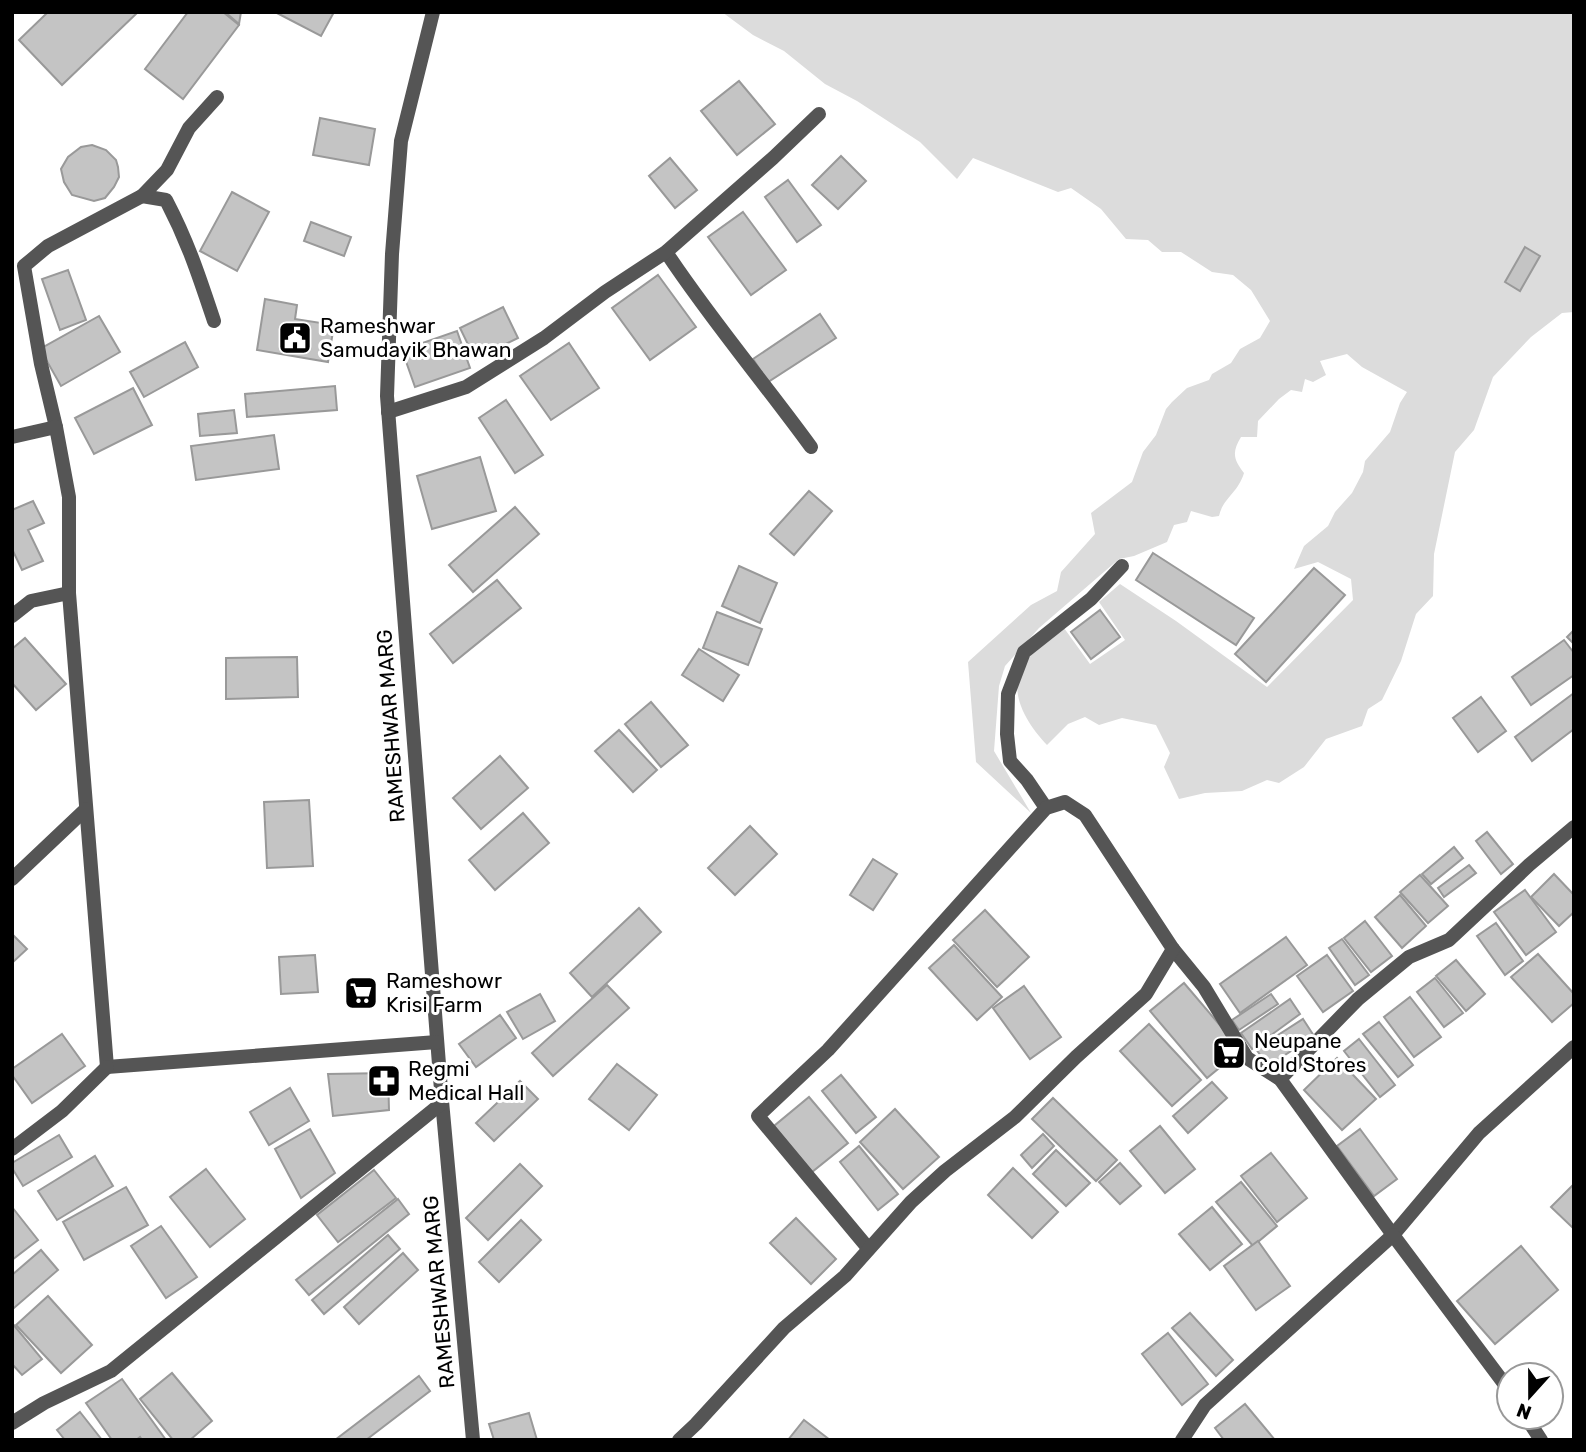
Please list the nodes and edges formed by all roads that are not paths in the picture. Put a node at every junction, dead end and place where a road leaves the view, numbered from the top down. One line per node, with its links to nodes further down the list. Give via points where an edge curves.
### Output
1 (433, 12): 7 (street, RAMESHWAR MARG, via 401,141)
2 (217, 97): 4 (street, via 189,128 167,170)
3 (818, 114): 5 (street)
4 (142, 196): 6 (street, via 166,200 185,236); 8 (street, via 48,246 24,266)
5 (666, 252): 7 (street, via 466,387); 10 (street)
6 (214, 321)
7 (388, 412): 19 (street, RAMESHWAR MARG)
8 (56, 427): 9 (street); 12 (street, via 69,497)
9 (12, 438)
10 (811, 447)
11 (1122, 566): 14 (street, via 1091,598 1024,652 1008,694 1010,761)
12 (69, 593): 13 (street, via 31,601); 15 (street)
13 (12, 615)
14 (1046, 808): 18 (street, via 1065,802 1085,815); 26 (street, via 828,1050 758,1116)
15 (86, 810): 17 (street); 21 (street)
16 (1574, 827): 22 (street, via 1449,940 1409,957 1358,999)
17 (12, 879)
18 (1173, 949): 22 (street, via 1204,987 1247,1058); 26 (street, via 1146,994 1015,1117 911,1202)
19 (437, 1041): 21 (street); 23 (street, RAMESHWAR MARG)
20 (1574, 1048): 25 (street, via 1479,1133)
21 (107, 1067): 24 (street, via 62,1111)
22 (1280, 1079): 25 (street)
23 (442, 1103): 28 (street, via 111,1371 44,1402); 29 (street, RAMESHWAR MARG)
24 (12, 1149)
25 (1394, 1235): 27 (street); 31 (street, via 1205,1405)
26 (868, 1248): 30 (street, via 845,1276 765,1347)
27 (1495, 1371)
28 (12, 1423)
29 (473, 1440)
30 (679, 1440)
31 (1182, 1440)

